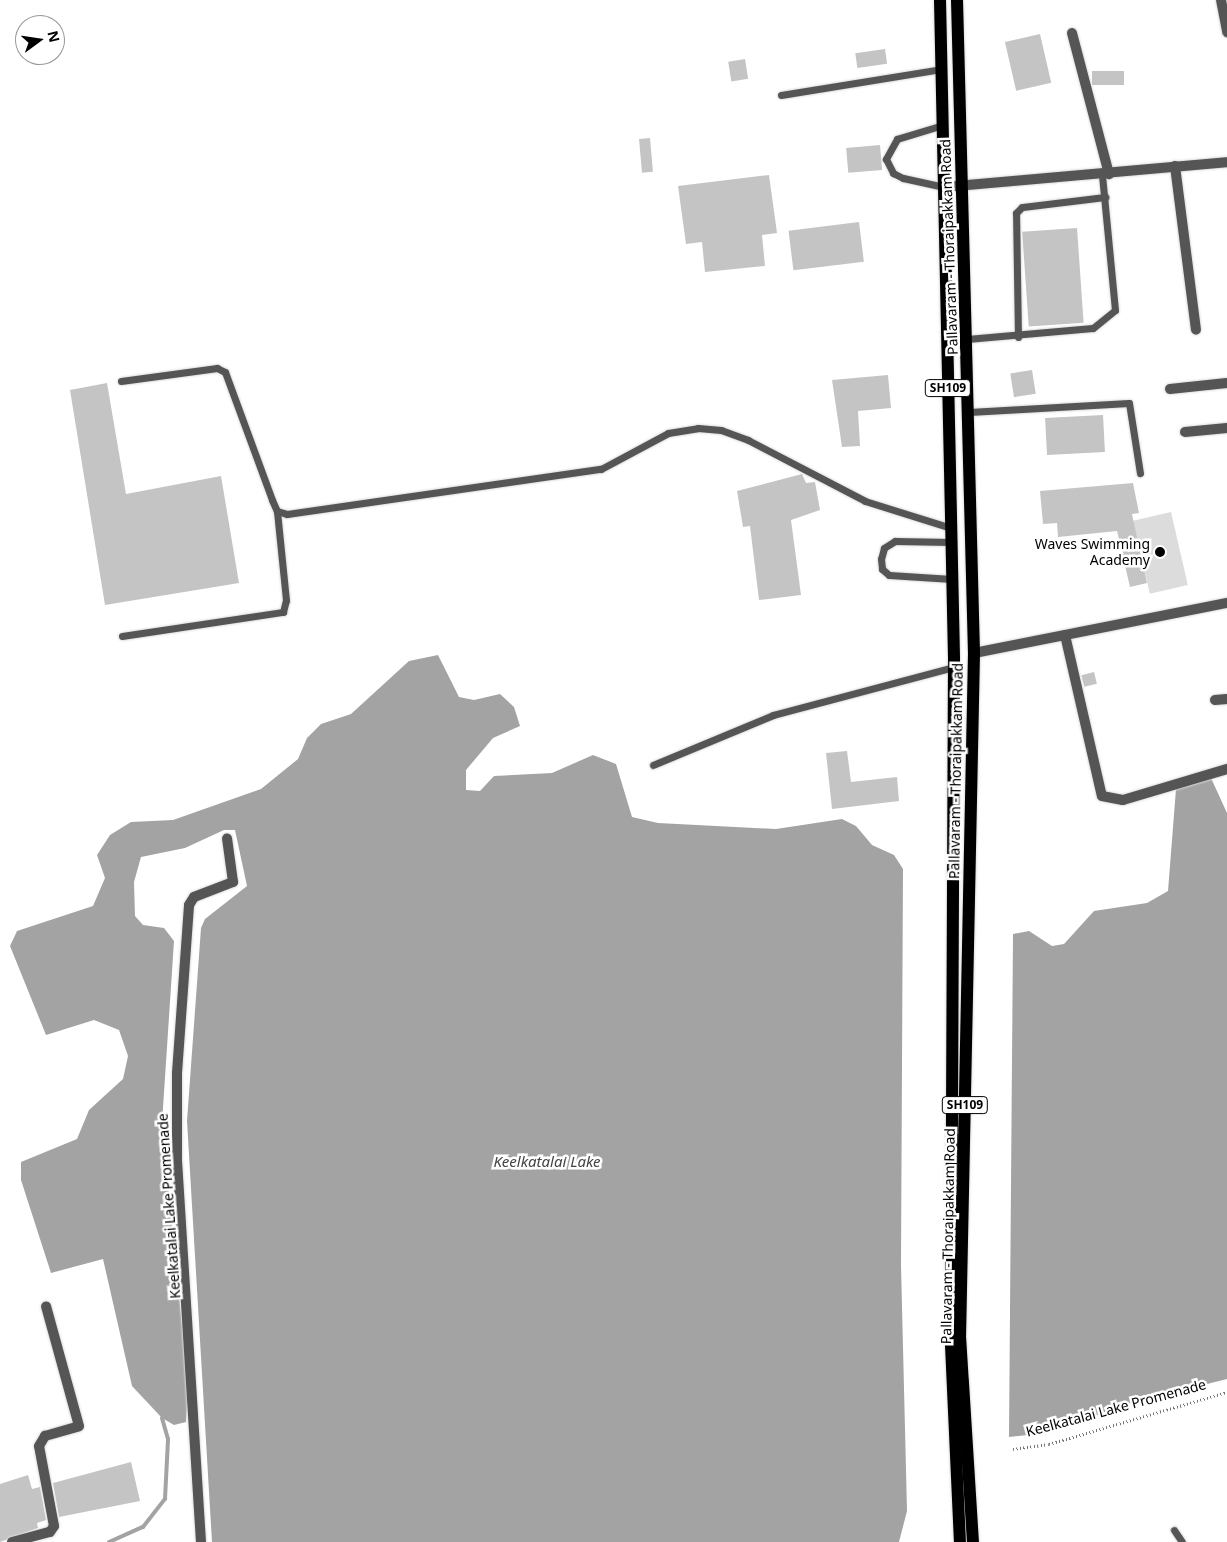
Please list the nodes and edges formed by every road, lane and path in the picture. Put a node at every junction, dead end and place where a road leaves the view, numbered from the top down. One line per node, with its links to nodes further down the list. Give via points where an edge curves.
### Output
1 (940, 0): 6 (main road, Pallavaram - Thoraipakkam Road / SH109)
2 (956, 0): 13 (main road, Pallavaram - Thoraipakkam Road / SH109)
3 (1221, 0): 4 (street)
4 (1227, 31)
5 (1072, 33): 11 (street)
6 (941, 69): 7 (lane); 8 (main road, Pallavaram - Thoraipakkam Road / SH109)
7 (781, 95)
8 (943, 125): 12 (main road, Pallavaram - Thoraipakkam Road / SH109); 12 (lane, via 897,139 886,160 893,173 903,178)
9 (1227, 162): 10 (street)
10 (1175, 166): 11 (street); 15 (street)
11 (1105, 174): 13 (street); 14 (lane)
12 (944, 187): 13 (street); 26 (main road, Pallavaram - Thoraipakkam Road / SH109)
13 (961, 187): 17 (main road, Pallavaram - Thoraipakkam Road / SH109)
14 (1105, 197): 16 (lane, via 1022,207 1016,212); 16 (lane, via 1116,310 1093,328)
15 (1196, 330)
16 (1018, 337): 17 (lane)
17 (967, 339): 21 (main road, Pallavaram - Thoraipakkam Road / SH109)
18 (121, 381): 25 (lane, via 217,368 225,372)
19 (1227, 383): 20 (street)
20 (1170, 389)
21 (969, 412): 24 (lane, via 1130,403); 32 (main road, Pallavaram - Thoraipakkam Road / SH109)
22 (1227, 428): 23 (street)
23 (1185, 432)
24 (1140, 473)
25 (278, 512): 26 (lane, via 296,513 601,469 668,433 698,428 721,430 748,440 865,501); 31 (lane, via 286,600 283,612)
26 (951, 528): 27 (main road, Pallavaram - Thoraipakkam Road / SH109)
27 (951, 542): 28 (main road, Pallavaram - Thoraipakkam Road / SH109); 28 (lane, via 895,541 884,548 881,560 889,575)
28 (952, 579): 33 (main road, Pallavaram - Thoraipakkam Road / SH109)
29 (1227, 603): 30 (street)
30 (1065, 635): 32 (street); 37 (street, via 1102,796 1123,800)
31 (122, 636)
32 (974, 653): 41 (main road, Pallavaram - Thoraipakkam Road / SH109, via 960,1336)
33 (954, 667): 36 (lane, via 772,715); 41 (main road, Pallavaram - Thoraipakkam Road / SH109)
34 (1227, 699): 35 (street)
35 (1215, 700)
36 (653, 765)
37 (1227, 769)
38 (227, 838): 45 (street, Keelkatalai Lake Promenade, via 233,882 194,897 189,905 177,1074 177,1157)
39 (46, 1306): 44 (street, via 79,1426 45,1436 39,1446 54,1526 50,1532)
40 (1227, 1392): 42 (path, Keelkatalai Lake Promenade, via 1049,1444)
41 (961, 1436): 46 (main road, Pallavaram - Thoraipakkam Road / SH109, via 956,1477); 47 (main road, Pallavaram - Thoraipakkam Road / SH109, via 968,1472)
42 (1013, 1449)
43 (1174, 1530): 48 (lane)
44 (12, 1542)
45 (201, 1542)
46 (960, 1542)
47 (973, 1542)
48 (1182, 1542)

